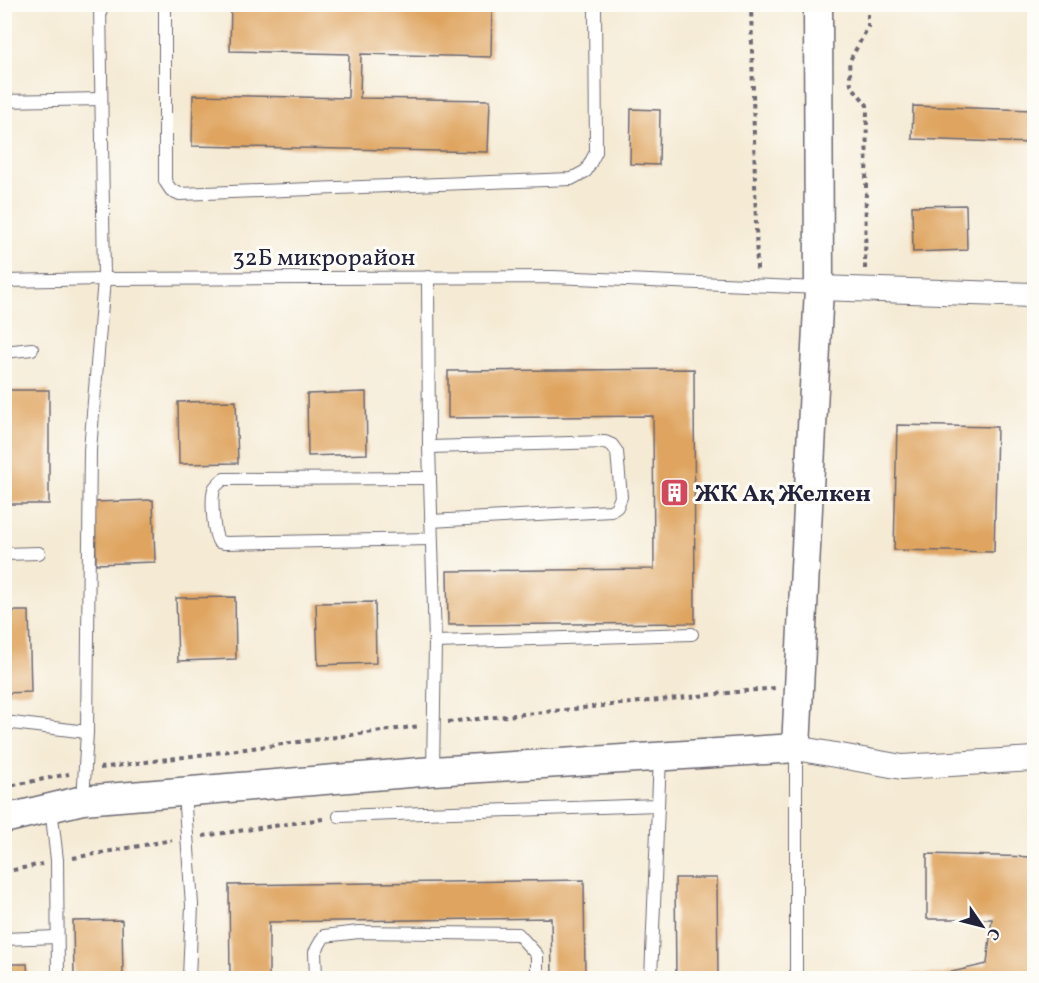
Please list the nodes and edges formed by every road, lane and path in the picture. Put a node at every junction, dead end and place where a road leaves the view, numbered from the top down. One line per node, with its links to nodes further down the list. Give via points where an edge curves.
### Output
1 (100, 4): 7 (lane)
2 (165, 4): 3 (lane, via 165,181 180,194 571,179 586,171 596,152)
3 (595, 4)
4 (752, 4): 12 (path)
5 (818, 4): 13 (street)
6 (868, 4): 14 (path, via 868,27 849,62 851,85 867,105)
7 (101, 99): 8 (lane); 10 (lane)
8 (4, 101)
9 (428, 277): 10 (lane, 32Б микрорайон); 12 (lane, 32Б микрорайон, via 553,277); 18 (lane)
10 (104, 279): 11 (lane, 32Б микрорайон); 29 (lane, via 90,450)
11 (4, 281)
12 (757, 285): 13 (lane, 32Б микрорайон)
13 (819, 288): 14 (street); 26 (street)
14 (864, 289): 15 (street)
15 (1035, 296)
16 (32, 350): 17 (lane)
17 (4, 352)
18 (429, 447): 19 (lane); 20 (lane, via 605,442 617,452 621,497 611,511)
19 (429, 478): 20 (lane); 21 (lane, via 224,478 213,494 215,535 219,542)
20 (430, 521): 21 (lane)
21 (431, 539): 25 (lane)
22 (39, 553): 23 (lane)
23 (4, 554)
24 (692, 634): 25 (lane)
25 (435, 642): 28 (lane)
26 (799, 686): 28 (path); 30 (street)
27 (5, 723): 29 (lane)
28 (434, 724): 33 (path); 34 (lane)
29 (87, 732): 33 (lane)
30 (796, 748): 31 (street); 32 (street, via 902,767); 49 (lane)
31 (660, 757): 34 (street); 38 (lane)
32 (1035, 759)
33 (85, 770): 35 (path); 37 (lane)
34 (433, 771): 36 (street)
35 (4, 787)
36 (184, 793): 37 (street); 45 (lane, via 192,905)
37 (83, 800): 39 (street)
38 (658, 805): 40 (lane); 48 (lane)
39 (51, 808): 41 (street); 42 (lane, via 57,860)
40 (339, 816)
41 (4, 819)
42 (57, 937): 43 (lane); 44 (lane)
43 (4, 939)
44 (58, 978)
45 (189, 978)
46 (316, 978): 47 (lane, via 315,952 324,936 359,932 518,934 537,955)
47 (537, 978)
48 (651, 978)
49 (796, 978)

